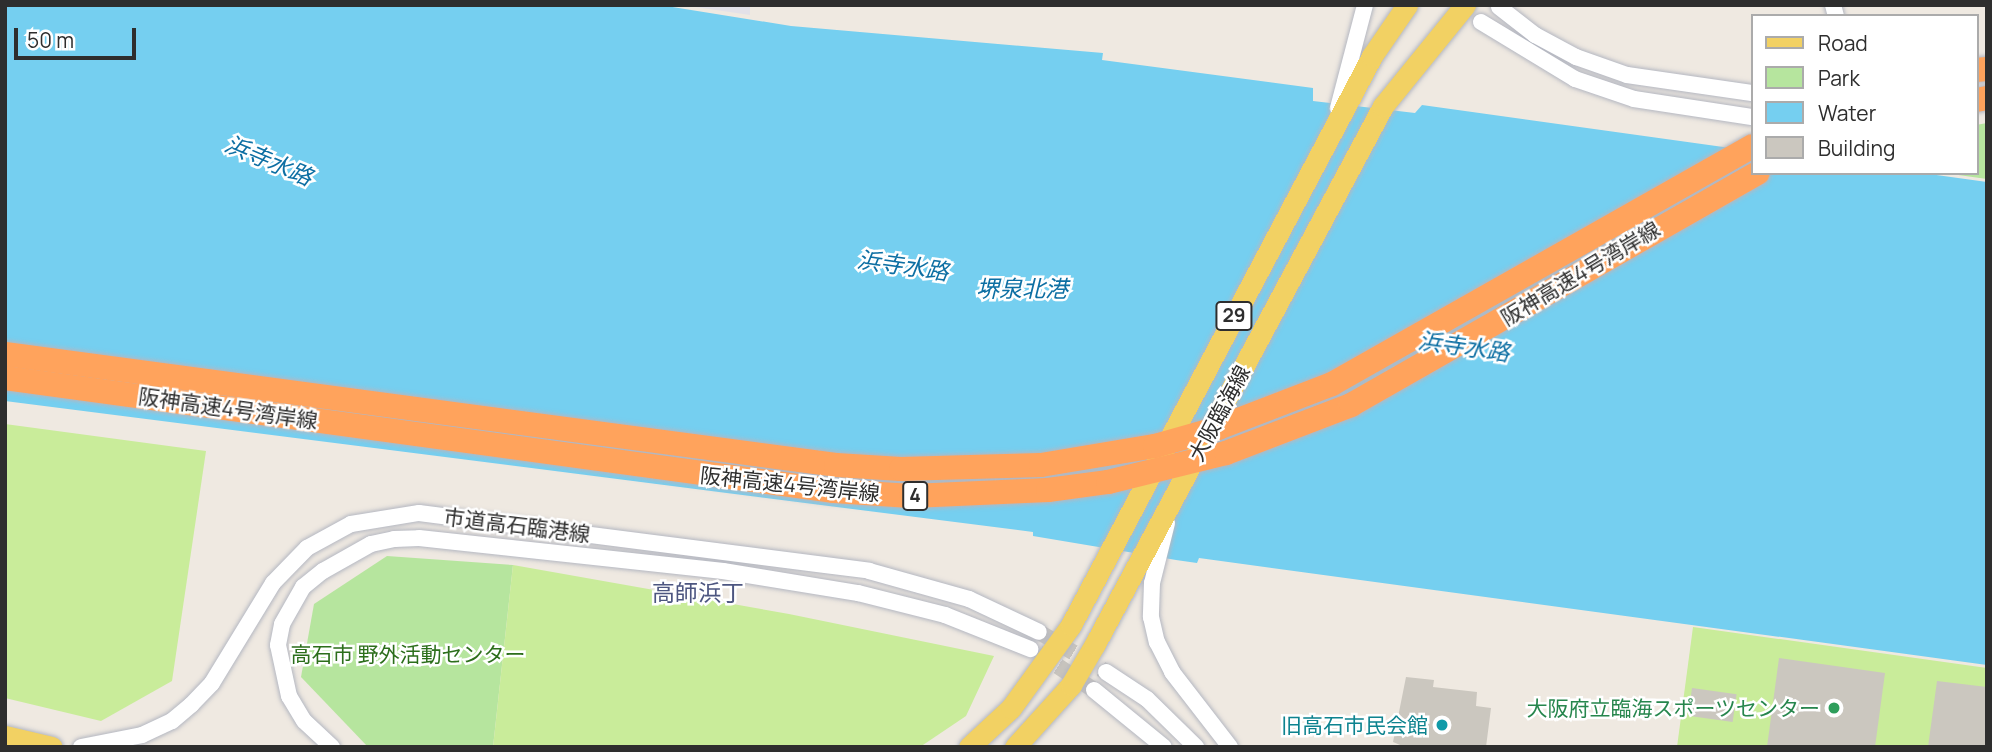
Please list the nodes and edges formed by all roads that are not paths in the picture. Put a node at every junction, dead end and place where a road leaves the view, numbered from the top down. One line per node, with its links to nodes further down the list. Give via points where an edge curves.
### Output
1 (1365, 5): 7 (street)
2 (1407, 5): 7 (main road, 大阪臨海線 / 29)
3 (1465, 5): 13 (main road, 大阪臨海線 / 29, via 1383,106 1177,493)
4 (1499, 7): 6 (street, via 1535,35 1576,57 1627,75)
5 (1481, 22): 8 (street, via 1575,79 1634,99)
6 (1750, 93)
7 (1344, 100): 22 (main road, 大阪臨海線 / 29, via 1054,653 1011,708)
8 (1750, 117)
9 (1750, 147): 11 (highway, 阪神高速4号湾岸線 / 4, via 1332,384 1168,442 1041,465 951,469 836,465)
10 (1754, 175): 12 (highway, 阪神高速4号湾岸線 / 4, via 1351,405 1226,453 1108,482 1048,490 911,496 834,491)
11 (5, 354)
12 (5, 378)
13 (1158, 537): 23 (main road, 大阪臨海線 / 29, via 1071,685); 26 (street, via 1151,618 1157,642 1172,672)
14 (1039, 632): 20 (street, 市道高石臨港線, via 968,599 869,571 419,513 351,524 315,542 273,583 212,683 191,705 172,721 142,735)
15 (1030, 649): 21 (street, 市道高石臨港線, via 945,615 858,593 723,571 419,538 394,540 371,544 323,571 303,587 282,624 278,645 289,696 304,721)
16 (1106, 672): 25 (street, via 1147,699)
17 (1094, 690): 24 (street)
18 (5, 736): 19 (main road)
19 (52, 747)
20 (81, 747)
21 (331, 747)
22 (969, 747)
23 (1015, 747)
24 (1164, 747)
25 (1196, 747)
26 (1230, 747)

